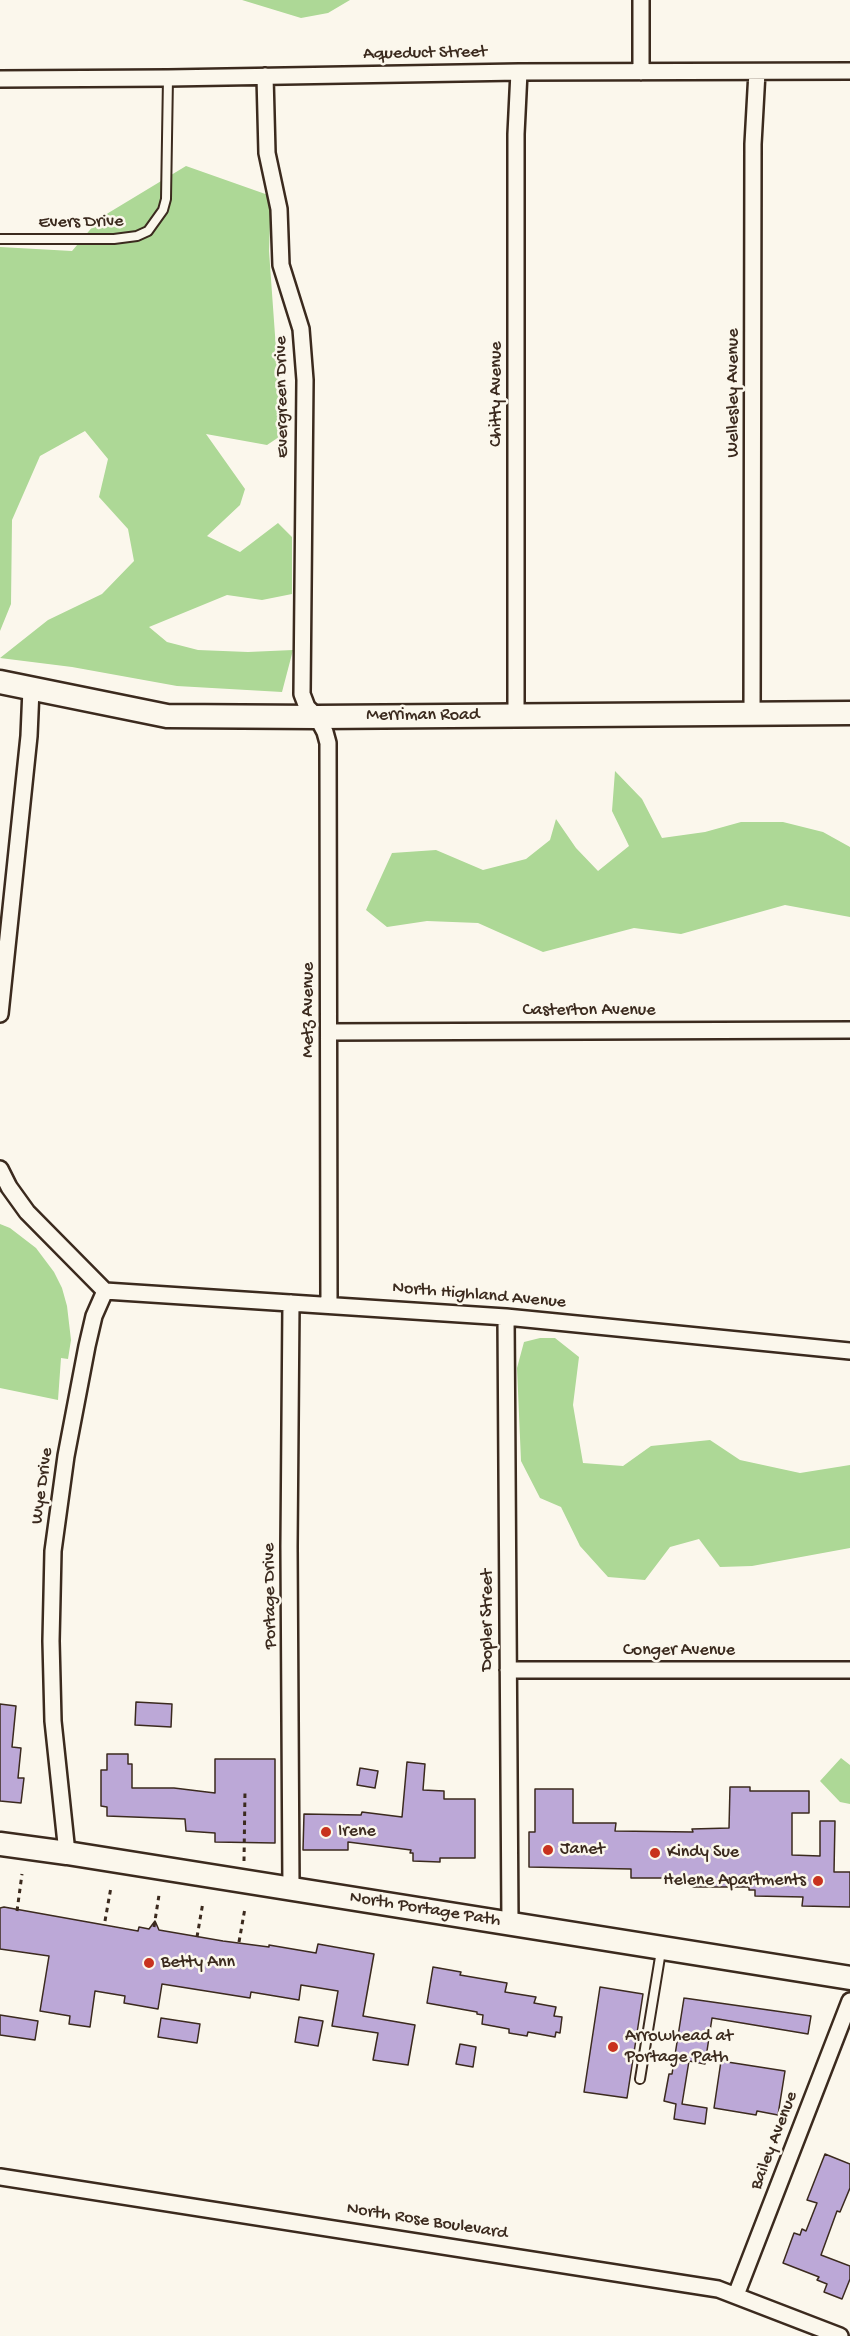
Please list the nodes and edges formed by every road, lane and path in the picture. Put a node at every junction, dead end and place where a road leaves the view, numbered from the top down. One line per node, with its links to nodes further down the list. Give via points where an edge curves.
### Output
1 (641, 0): 4 (street)
2 (850, 71): 5 (street, Aqueduct Street)
3 (519, 72): 4 (street, Aqueduct Street); 6 (street, Aqueduct Street); 14 (street, Chitty Avenue)
4 (641, 72): 5 (street, Aqueduct Street)
5 (757, 72): 13 (street, Wellesley Avenue, via 753,144)
6 (265, 76): 7 (street, Aqueduct Street); 15 (street, Evergreen Drive, via 265,133 279,209 281,265 301,328 305,380 302,693 307,707)
7 (168, 78): 8 (street, Aqueduct Street); 9 (lane, Evers Drive, via 166,199 148,231 114,239)
8 (0, 79)
9 (0, 239)
10 (0, 682): 11 (main road, Merriman Road)
11 (31, 689): 15 (main road, Merriman Road, via 167,716); 16 (street)
12 (850, 713): 13 (main road, Merriman Road)
13 (752, 714): 14 (main road, Merriman Road)
14 (516, 715): 15 (main road, Merriman Road)
15 (317, 717): 18 (street, Metz Avenue, via 327,743)
16 (0, 1014)
17 (850, 1030): 18 (street, Casterton Avenue)
18 (329, 1032): 22 (street, Metz Avenue)
19 (0, 1169): 20 (street, via 27,1212)
20 (105, 1291): 21 (street, North Highland Avenue); 29 (street, Wye Drive, via 87,1346 53,1551 53,1721)
21 (291, 1304): 22 (street, North Highland Avenue); 33 (street, Portage Drive)
22 (328, 1304): 23 (street, North Highland Avenue)
23 (506, 1317): 24 (street, North Highland Avenue); 25 (street, Dopler Street)
24 (850, 1351)
25 (507, 1670): 26 (street, Conger Avenue); 39 (street, Dopler Street)
26 (850, 1670)
27 (245, 1790): 30 (path)
28 (0, 1844): 29 (main road, North Portage Path)
29 (67, 1853): 33 (main road, North Portage Path)
30 (244, 1861)
31 (22, 1874): 37 (path)
32 (111, 1887): 38 (path)
33 (291, 1889): 39 (main road, North Portage Path)
34 (159, 1895): 40 (path)
35 (203, 1902): 41 (path)
36 (245, 1908): 42 (path)
37 (17, 1911)
38 (105, 1921)
39 (510, 1923): 43 (main road, North Portage Path)
40 (154, 1927)
41 (197, 1937)
42 (239, 1942)
43 (662, 1949): 44 (main road, North Portage Path); 46 (lane)
44 (850, 1978)
45 (850, 2001): 48 (street, Bailey Avenue)
46 (640, 2079)
47 (0, 2177): 48 (street, North Rose Boulevard, via 664,2279)
48 (736, 2295): 49 (street, North Rose Boulevard)
49 (840, 2336)

